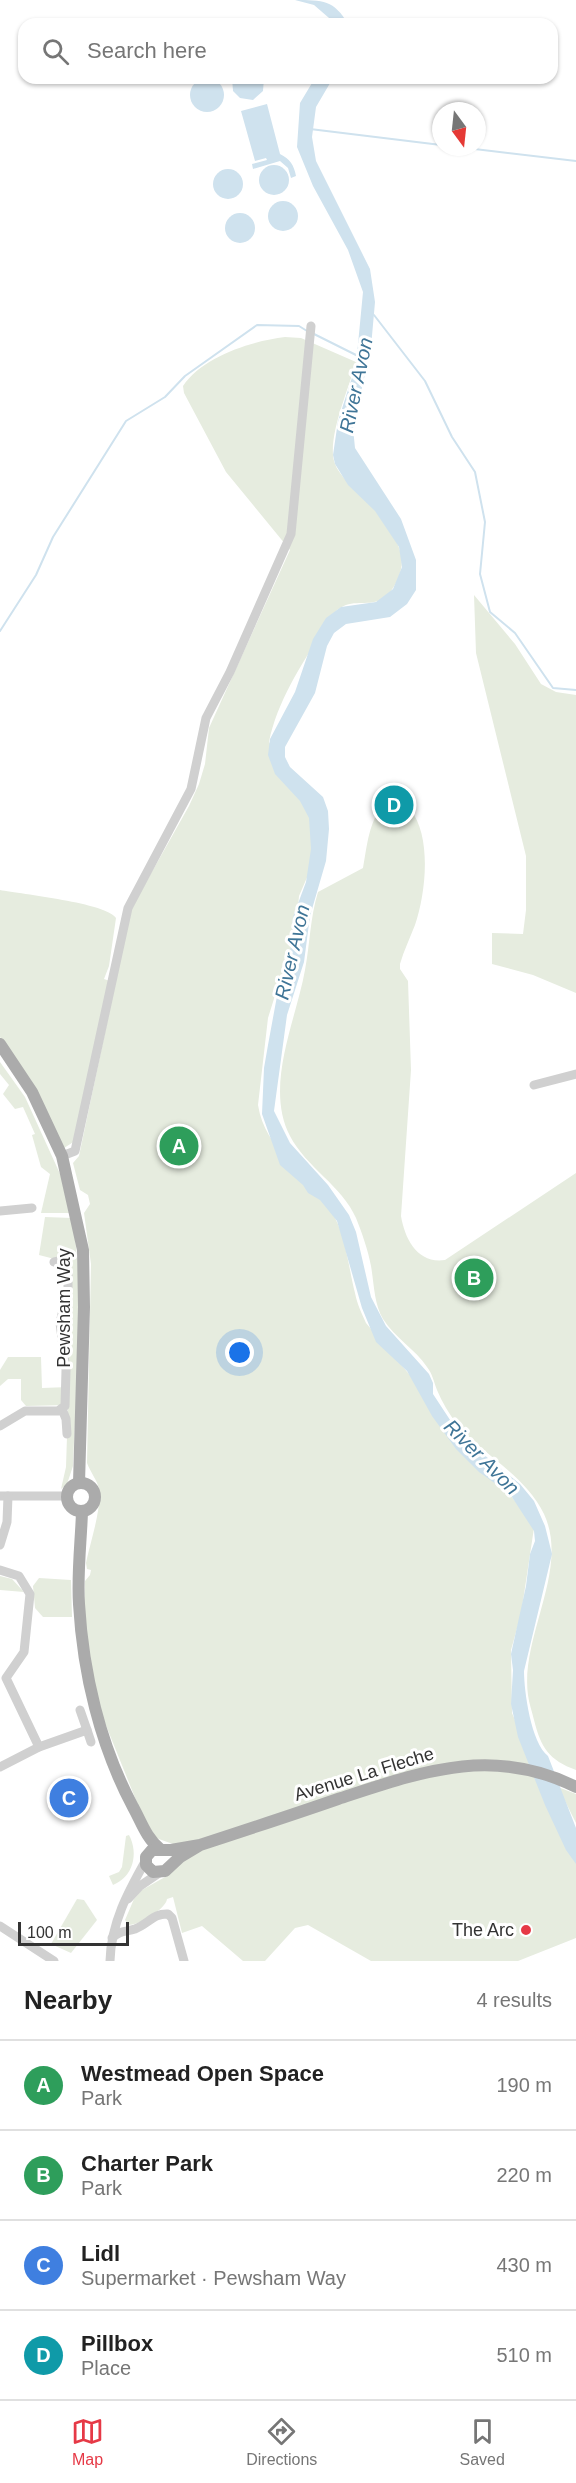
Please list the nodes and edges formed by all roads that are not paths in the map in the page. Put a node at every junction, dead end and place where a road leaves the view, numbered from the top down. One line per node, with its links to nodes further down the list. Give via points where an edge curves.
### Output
1 (311, 326): 5 (street, via 291,534 206,718 191,789 128,908 75,1151)
2 (0, 1044): 5 (main road, Pewsham Way, via 32,1092)
3 (576, 1074): 4 (street)
4 (534, 1085)
5 (62, 1156): 12 (main road, Pewsham Way, via 83,1250)
6 (32, 1208): 7 (street)
7 (0, 1211)
8 (54, 1262): 9 (street, via 64,1260 68,1272 60,1323 66,1370)
9 (62, 1409): 10 (street, via 25,1411); 11 (street)
10 (0, 1426)
11 (67, 1434)
12 (79, 1483): 14 (main road, via 70,1487); 15 (main road, via 92,1488 96,1496 90,1508)
13 (4, 1496): 14 (street); 16 (street, via 7,1522)
14 (67, 1496): 15 (main road, via 69,1506)
15 (82, 1512): 24 (main road, via 79,1601 87,1670 97,1713)
16 (0, 1545)
17 (0, 1570): 21 (street, via 19,1576 30,1594 24,1652 6,1678)
18 (80, 1710): 19 (street)
19 (87, 1730): 20 (street); 21 (street)
20 (91, 1742)
21 (39, 1747): 22 (street)
22 (0, 1767)
23 (576, 1787): 25 (main road, Avenue La Fleche, via 511,1767 477,1764 434,1770)
24 (127, 1796): 26 (main road, via 148,1836); 27 (main road)
25 (200, 1845): 26 (main road, Avenue La Fleche); 28 (main road, Avenue La Fleche)
26 (161, 1849): 27 (main road, Avenue La Fleche, via 152,1850); 28 (main road, via 169,1856)
27 (146, 1858): 28 (main road, via 150,1870); 29 (street, Avenue La Fleche)
28 (163, 1870): 29 (street, Avenue La Fleche)
29 (124, 1903): 30 (street, Avenue La Fleche)
30 (119, 1914): 32 (street, via 123,1925); 33 (street, Avenue La Fleche)
31 (0, 1926): 34 (street)
32 (130, 1929): 33 (street); 36 (street, via 169,1910)
33 (112, 1938): 35 (street, Avenue La Fleche)
34 (54, 1961)
35 (110, 1961)
36 (184, 1961)

